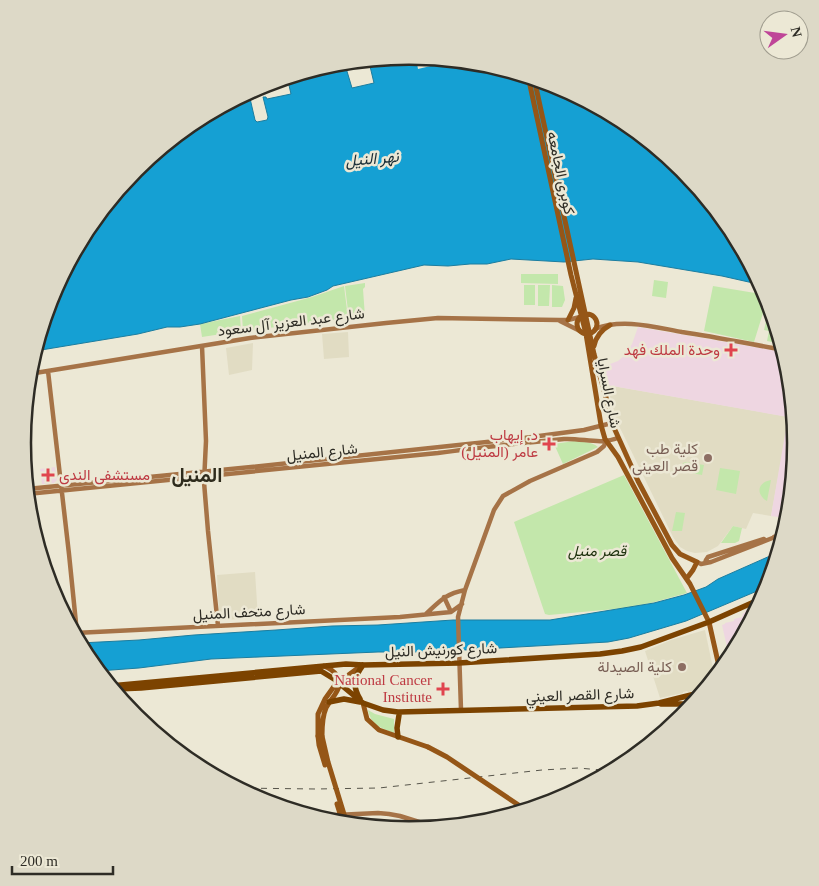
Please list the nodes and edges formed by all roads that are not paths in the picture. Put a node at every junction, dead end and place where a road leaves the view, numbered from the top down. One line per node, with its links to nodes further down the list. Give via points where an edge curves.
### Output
1 (530, 85): 3 (main road, كوبرى الجامعه)
2 (536, 87): 3 (main road, كوبرى الجامعه)
3 (574, 274): 4 (main road, شارع السرايا); 5 (main road, شارع السرايا)
4 (576, 295): 5 (main road, شارع السرايا); 7 (main road)
5 (583, 316): 7 (street, شارع عبد العزيز آل سعود); 9 (main road, via 595,319); 10 (main road, via 577,324); 11 (main road, شارع السرايا)
6 (558, 320): 7 (street, شارع عبد العزيز آل سعود); 10 (street, شارع عبد العزيز آل سعود); 12 (street, شارع عبد العزيز آل سعود, via 438,318)
7 (568, 320)
8 (610, 325): 9 (street); 13 (main road, via 597,336); 14 (street, via 656,327)
9 (595, 329): 11 (main road)
10 (580, 331): 11 (main road)
11 (588, 334): 13 (main road, شارع السرايا); 18 (main road, شارع السرايا)
12 (202, 346): 15 (street, شارع عبد العزيز آل سعود); 23 (street)
13 (593, 349): 17 (main road, شارع السرايا)
14 (776, 349)
15 (48, 371): 16 (street, شارع عبد العزيز آل سعود); 24 (street)
16 (38, 373)
17 (612, 423): 18 (street, شارع المنيل); 20 (main road, شارع السرايا)
18 (601, 425): 19 (street, شارع المنيل); 22 (main road, شارع السرايا)
19 (584, 430): 21 (street); 23 (street, شارع المنيل)
20 (618, 438): 22 (street, شارع المنيل); 29 (main road, شارع السرايا, via 672,545 680,554)
21 (584, 439): 22 (street, شارع المنيل); 23 (street, شارع المنيل)
22 (607, 441): 30 (main road, شارع السرايا); 31 (street, via 597,452 504,496 494,510)
23 (205, 474): 24 (street, شارع المنيل); 39 (street)
24 (61, 488): 25 (street, شارع المنيل); 26 (street, شارع المنيل); 37 (street)
25 (34, 489)
26 (34, 493)
27 (774, 537): 28 (street); 29 (street, شارع السرايا, via 708,557 705,563)
28 (775, 541)
29 (697, 562): 30 (main road)
30 (686, 578): 38 (main road, شارع السرايا)
31 (466, 590): 32 (street); 34 (street)
32 (444, 597): 35 (street); 36 (street)
33 (752, 603): 38 (highway, شارع كورنيش النيل)
34 (462, 604): 35 (street, شارع متحف المنيل); 41 (street, via 458,617)
35 (451, 612): 36 (street, شارع متحف المنيل)
36 (425, 615): 39 (street, شارع متحف المنيل)
37 (74, 618)
38 (709, 622): 41 (highway, شارع كورنيش النيل, via 622,651); 42 (main road, شارع السرايا)
39 (218, 626): 40 (street, شارع متحف المنيل)
40 (82, 633)
41 (459, 662): 43 (highway, شارع كورنيش النيل); 54 (street)
42 (718, 662)
43 (362, 665): 44 (highway, شارع كورنيش النيل); 45 (main road); 50 (highway, via 354,684)
44 (324, 666): 45 (main road, via 336,674); 46 (highway, شارع كورنيش النيل)
45 (338, 683): 47 (highway, via 318,671); 49 (main road, via 338,690); 50 (highway, شارع القصر العيني); 56 (main road, via 320,708)
46 (119, 685)
47 (123, 689)
48 (691, 695): 51 (highway, شارع القصر العيني)
49 (329, 702): 50 (highway, via 344,699); 56 (main road, via 324,711)
50 (364, 703): 54 (highway, شارع القصر العيني, via 398,712); 55 (highway, شارع القصر العيني, via 384,714); 57 (main road, via 367,720 374,727)
51 (659, 703): 52 (highway, شارع القصر العيني); 53 (highway, شارع القصر العيني, via 600,708)
52 (683, 704)
53 (502, 709): 54 (highway, شارع القصر العيني); 55 (highway, شارع القصر العيني)
54 (461, 710)
55 (399, 715): 57 (highway)
56 (320, 736): 59 (main road, bridge, via 323,759); 61 (main road, bridge)
57 (398, 737): 58 (main road, bridge, via 447,757)
58 (518, 805)
59 (340, 815)
60 (343, 815): 62 (street, via 378,813)
61 (344, 815)
62 (414, 821)

